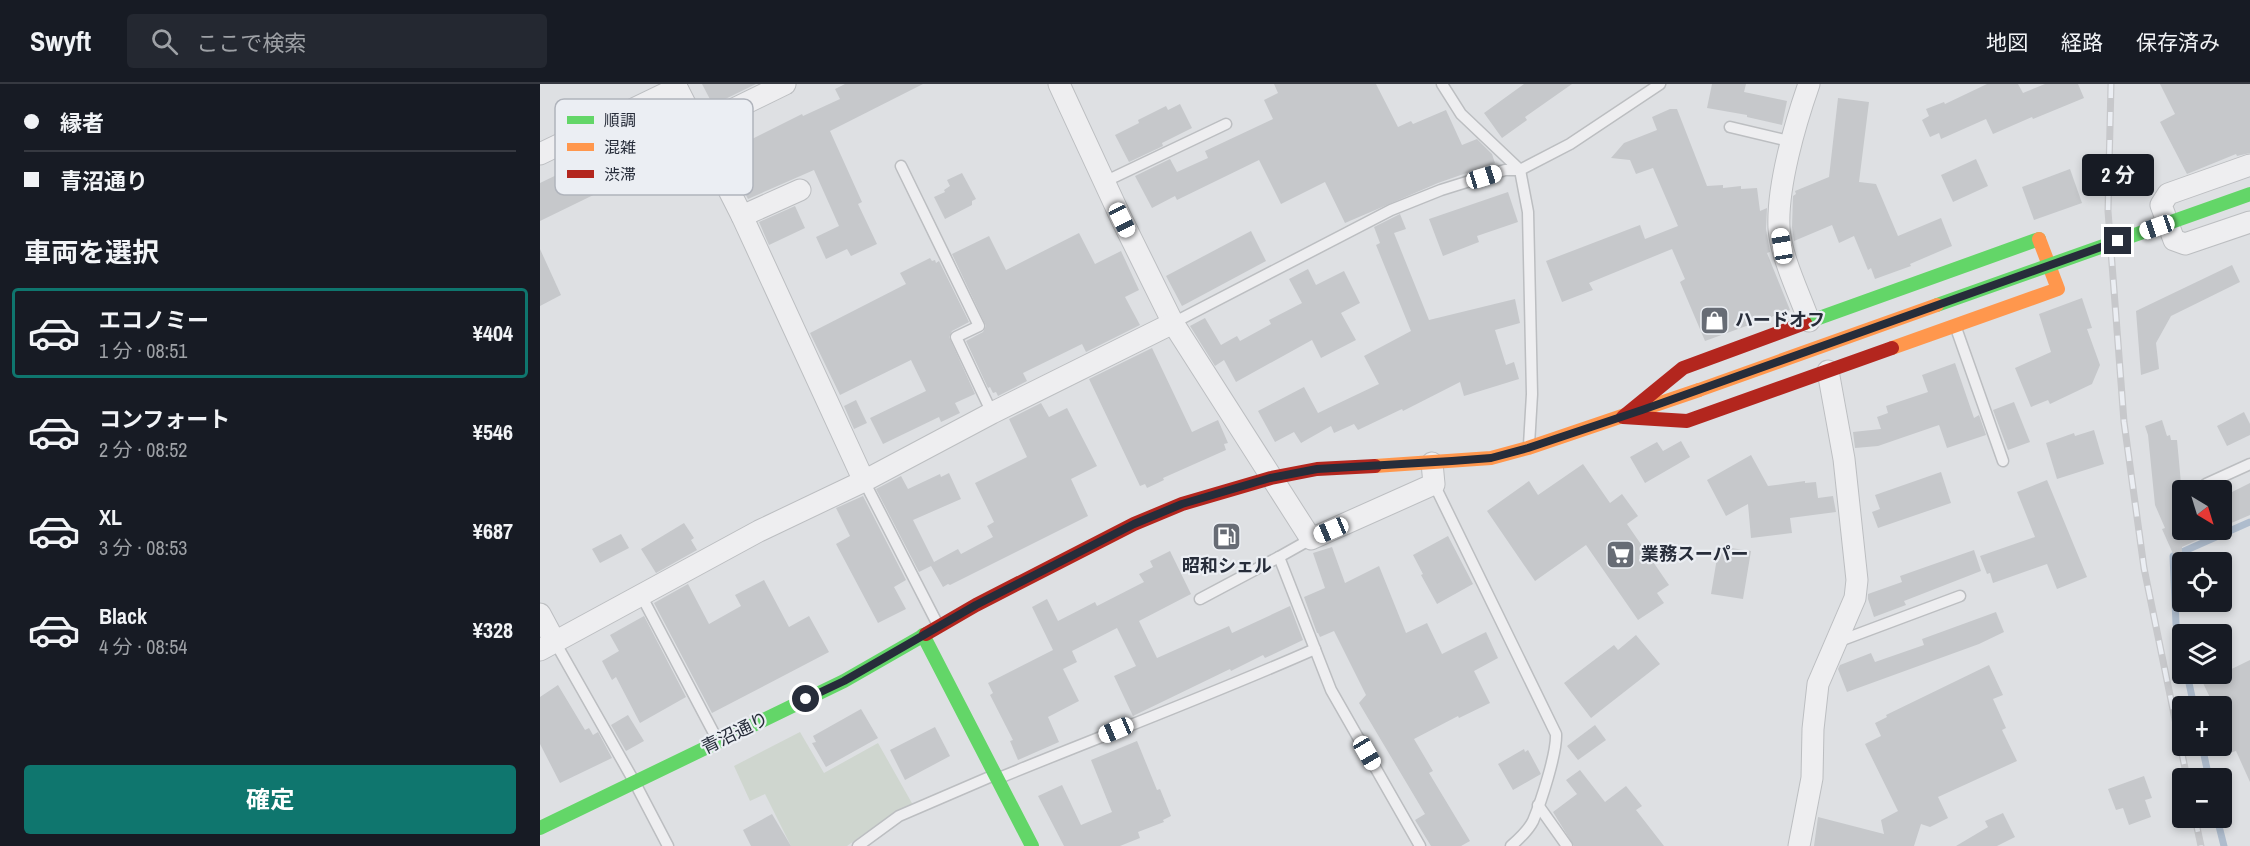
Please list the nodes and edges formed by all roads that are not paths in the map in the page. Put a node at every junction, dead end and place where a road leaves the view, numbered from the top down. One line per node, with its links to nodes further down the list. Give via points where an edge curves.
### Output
1 (785, 84): 8 (street)
2 (1059, 84): 17 (street)
3 (1442, 84): 16 (lane, via 1461,114)
4 (1660, 84): 16 (lane, via 1570,144)
5 (1809, 84): 11 (street)
6 (676, 86): 7 (street)
7 (650, 99)
8 (753, 100)
9 (1226, 124): 17 (lane)
10 (1730, 127): 11 (lane)
11 (1793, 142): 23 (street, via 1783,182 1779,228)
12 (555, 146): 13 (street)
13 (540, 154)
14 (2250, 165): 22 (street, via 2168,194 2161,205 2174,240 2185,244)
15 (901, 166): 27 (lane, via 979,327 956,337)
16 (1520, 170): 24 (lane, via 1505,170 1391,210); 29 (lane, via 1528,212 1532,394)
17 (1104, 182): 24 (street)
18 (800, 190): 21 (street)
19 (2250, 194): 28 (street, 青沼通り, bridge)
20 (731, 195): 21 (street)
21 (742, 216): 35 (street)
22 (2250, 222)
23 (1809, 321): 25 (street, via 2039,239 2058,289); 28 (street, via 1683,368)
24 (1173, 323): 27 (street); 33 (street)
25 (1955, 326): 26 (street); 30 (lane)
26 (1828, 371): 28 (street, via 1687,421); 45 (street, via 1844,459 1857,580 1855,598)
27 (992, 413): 35 (street)
28 (1623, 417): 29 (street, 青沼通り)
29 (1528, 448): 31 (street, 青沼通り, via 1491,458)
30 (2003, 461)
31 (1432, 463): 33 (street, 青沼通り, via 1317,469); 36 (street)
32 (2250, 464): 34 (lane)
33 (1270, 478): 37 (street); 43 (street, 青沼通り, via 1182,504 1134,524)
34 (2215, 480)
35 (864, 481): 39 (street, via 759,531); 43 (lane)
36 (1434, 484): 37 (street); 51 (lane, via 1554,726 1555,752)
37 (1311, 539): 38 (lane)
38 (1279, 557): 41 (lane); 47 (lane)
39 (641, 595): 46 (street); 48 (lane)
40 (1960, 596): 45 (lane)
41 (1200, 599)
42 (540, 614): 46 (street)
43 (939, 626): 44 (street, 青沼通り)
44 (923, 635): 48 (street, 青沼通り, via 844,681); 49 (street)
45 (1836, 642): 59 (street, via 1814,700 1812,778)
46 (547, 646): 50 (lane)
47 (1315, 650): 49 (lane); 56 (lane, via 1331,690)
48 (718, 741): 50 (street, 青沼通り)
49 (998, 776): 54 (lane, via 899,816); 55 (street)
50 (635, 783): 52 (street, 青沼通り); 53 (lane)
51 (1538, 805): 57 (lane, via 1532,822); 58 (lane)
52 (540, 828)
53 (668, 846)
54 (858, 846)
55 (1032, 846)
56 (1420, 846)
57 (1511, 846)
58 (1567, 846)
59 (1799, 846)

